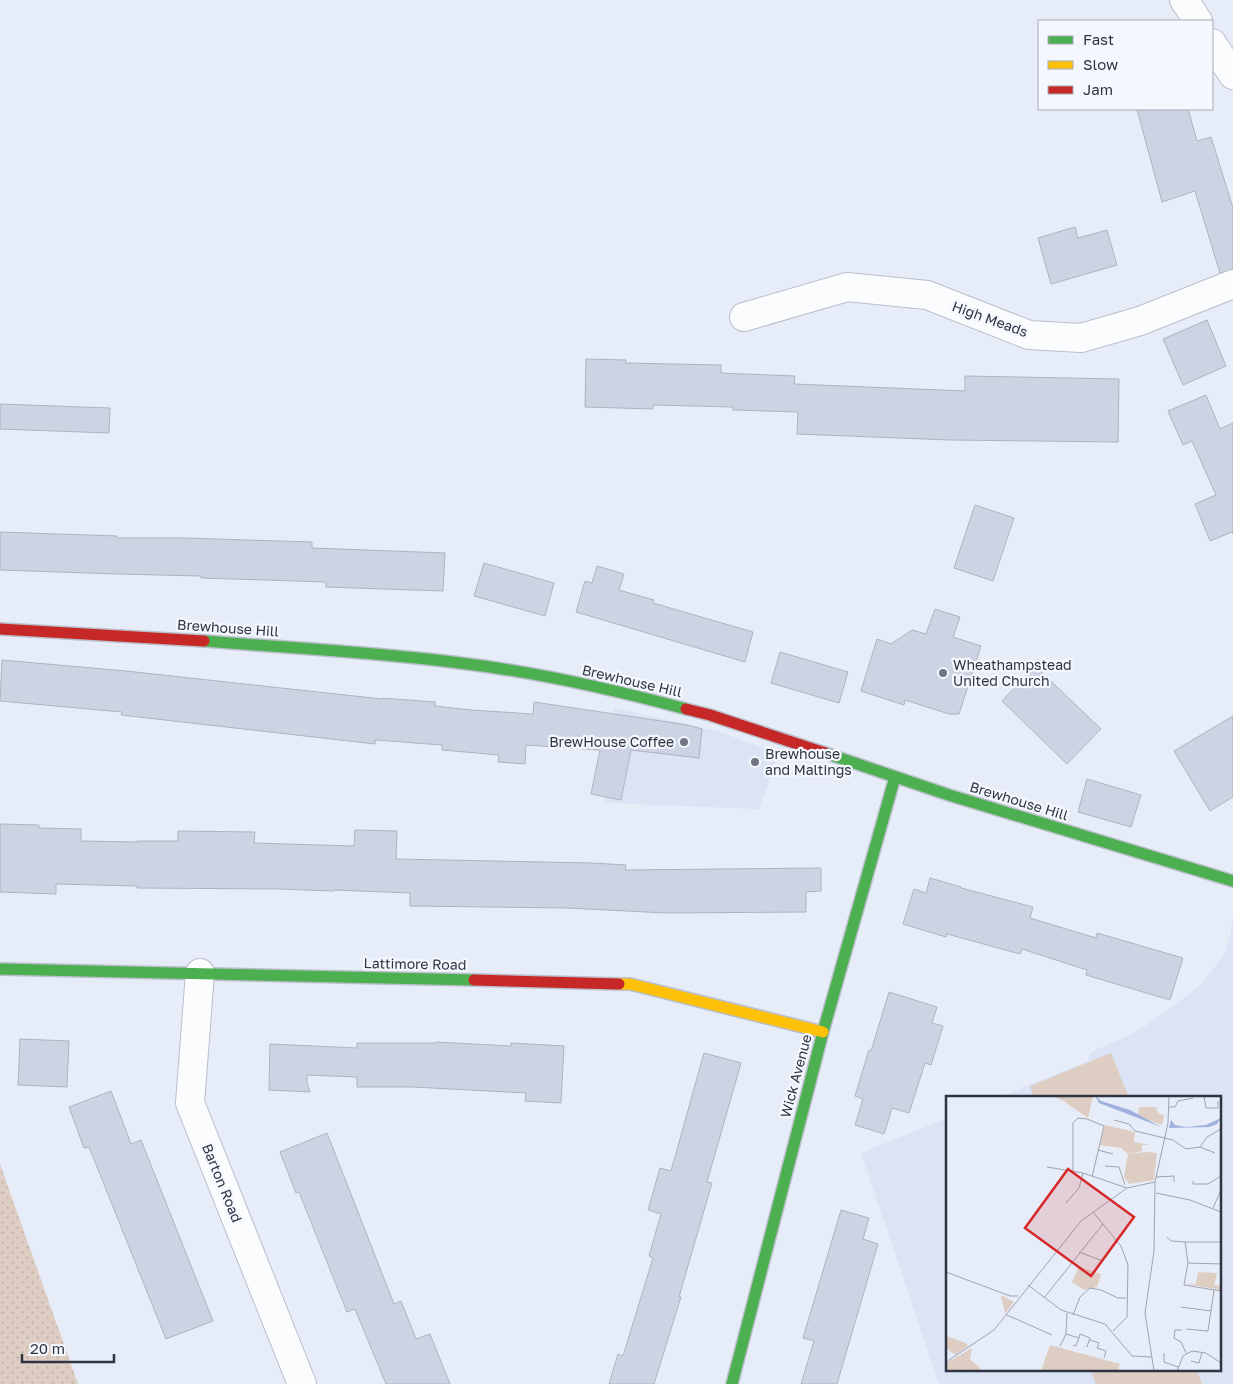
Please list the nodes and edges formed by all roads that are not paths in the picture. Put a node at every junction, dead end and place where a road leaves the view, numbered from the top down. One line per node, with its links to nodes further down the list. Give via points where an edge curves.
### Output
1 (1184, 0): 2 (street)
2 (1197, 20)
3 (1213, 45): 4 (street)
4 (1233, 75)
5 (1233, 284): 6 (street, High Meads, via 1140,321 1081,338 1029,334 927,295 847,287)
6 (744, 318)
7 (0, 629): 8 (street, Brewhouse Hill, via 372,654 538,675 710,715)
8 (895, 776): 9 (street, Brewhouse Hill); 12 (street, Wick Avenue)
9 (1233, 881)
10 (0, 968): 11 (street, Lattimore Road)
11 (200, 973): 12 (street, Lattimore Road, via 630,984); 13 (street, Barton Road, via 190,1103)
12 (823, 1032): 14 (street, Wick Avenue)
13 (302, 1384)
14 (732, 1384)

